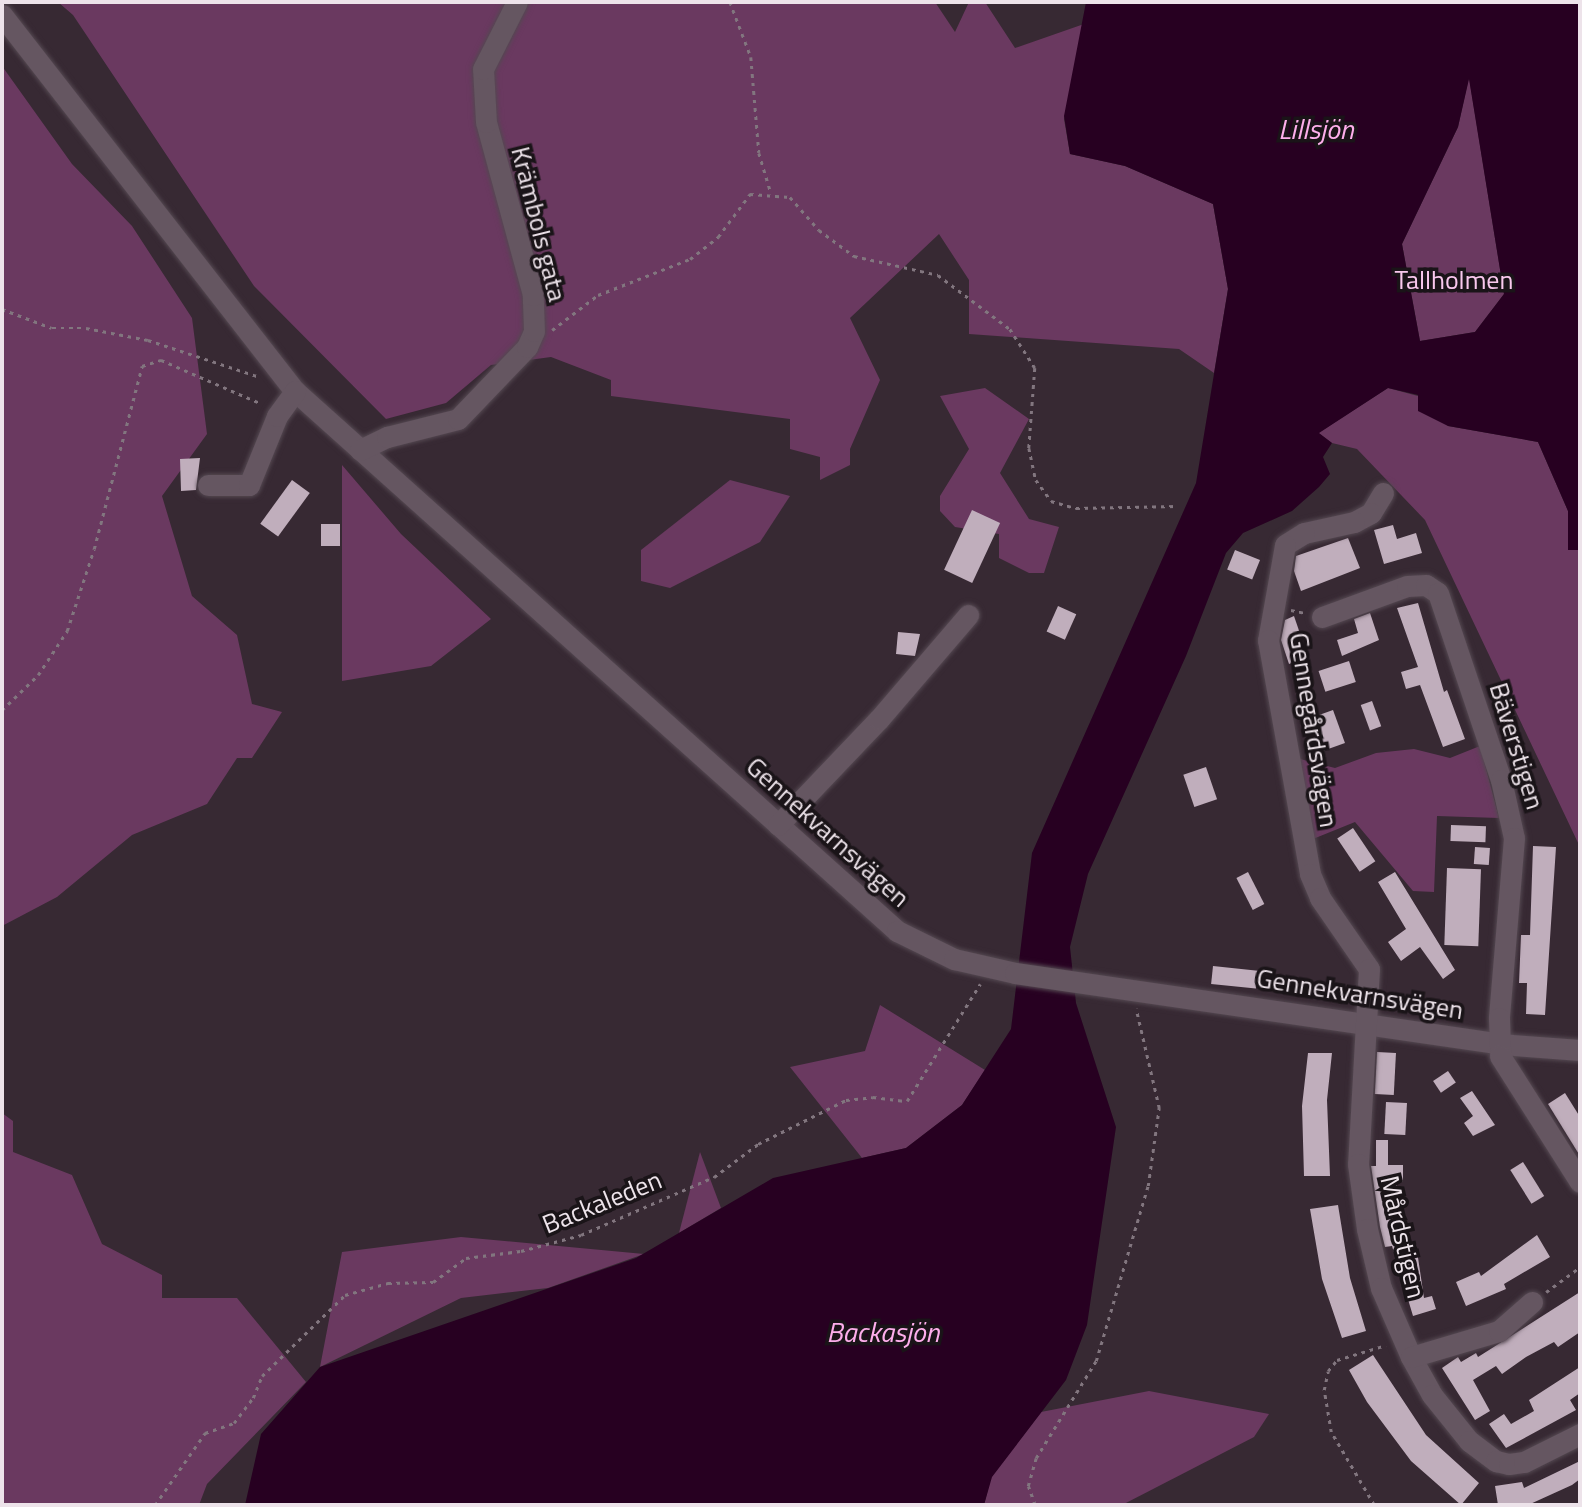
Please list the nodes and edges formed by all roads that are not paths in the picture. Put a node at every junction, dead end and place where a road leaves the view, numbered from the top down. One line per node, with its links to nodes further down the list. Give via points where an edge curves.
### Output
1 (517, 2): 4 (street, Krämbols gata, via 483,69 486,122 533,295 534,331 489,390 458,419 387,437)
2 (2, 15): 3 (street, Gennekvarnsvägen)
3 (295, 391): 4 (street, Gennekvarnsvägen); 5 (street, via 282,409 249,485)
4 (359, 450): 9 (street, Gennekvarnsvägen)
5 (208, 485)
6 (1383, 493): 10 (street, Gennegårdsvägen, via 1371,513 1354,522 1304,533 1285,545 1268,640 1310,874 1320,898 1369,969)
7 (968, 615): 9 (street)
8 (1322, 617): 11 (street, Bäverstigen, via 1407,586 1426,585 1438,593 1513,825)
9 (778, 825): 10 (street, Gennekvarnsvägen, via 897,931 954,959 1015,973)
10 (1367, 1024): 11 (street, Gennekvarnsvägen); 15 (street, Mårdstigen, via 1357,1164 1381,1288)
11 (1500, 1044): 12 (street, Gennekvarnsvägen); 13 (street, via 1504,1065)
12 (1580, 1050)
13 (1580, 1182)
14 (1532, 1303): 15 (street, via 1499,1331)
15 (1406, 1348): 16 (street, Mårdstigen, via 1432,1395 1469,1441 1496,1461 1524,1462)
16 (1580, 1434)

